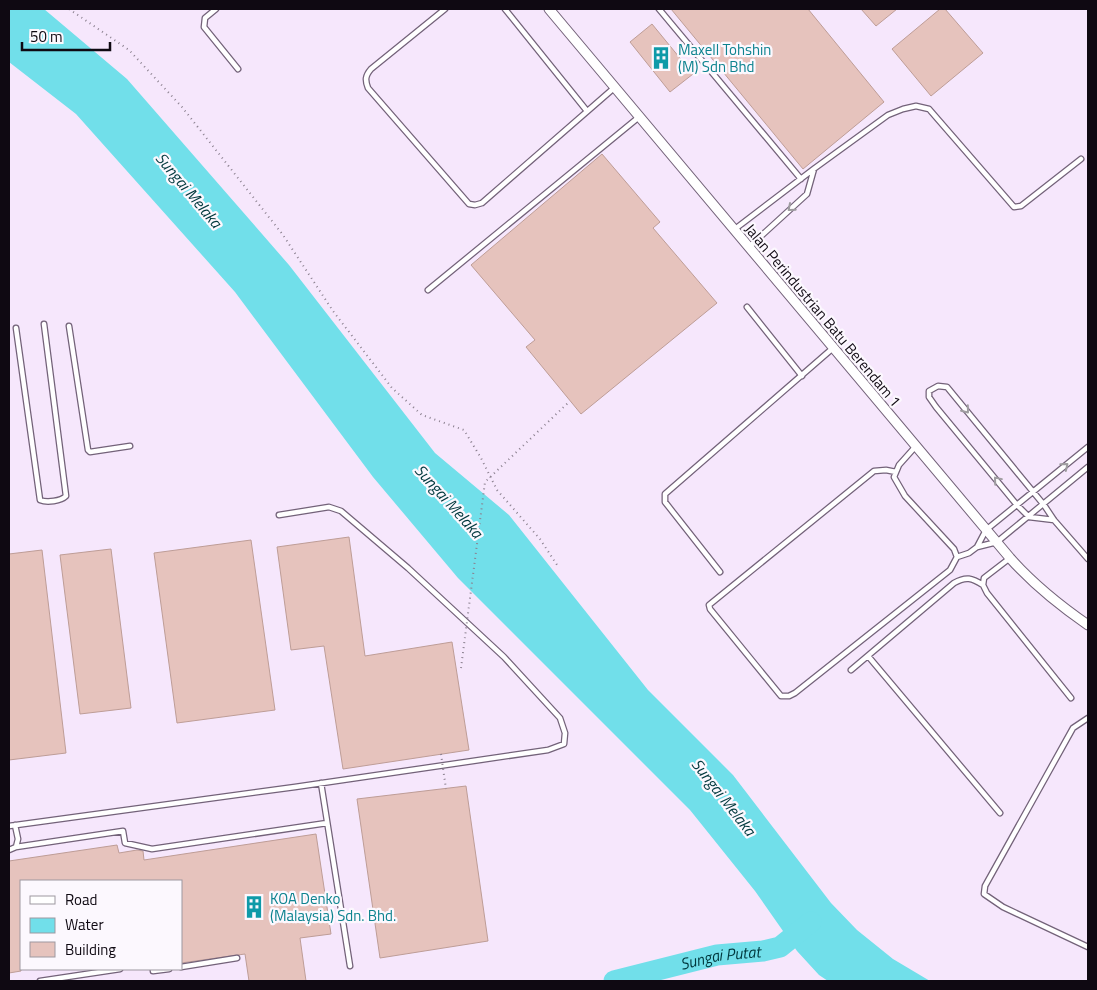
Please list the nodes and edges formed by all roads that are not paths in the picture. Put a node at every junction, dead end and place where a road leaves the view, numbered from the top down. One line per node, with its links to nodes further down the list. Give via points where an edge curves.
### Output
1 (216, 9): 6 (lane, via 205,18 204,27)
2 (445, 9): 8 (lane, via 371,69 366,75 366,82 469,204 482,203)
3 (506, 9): 8 (lane)
4 (549, 9): 7 (street, Jalan Perindustrian Batu Berendam 1)
5 (659, 9): 12 (lane)
6 (238, 69)
7 (614, 88): 8 (lane); 9 (street, Jalan Perindustrian Batu Berendam 1)
8 (587, 111)
9 (639, 117): 13 (street, Jalan Perindustrian Batu Berendam 1); 15 (lane)
10 (1081, 160): 11 (lane, via 1021,206 1014,207 929,109 916,106 888,115)
11 (815, 168): 12 (lane); 14 (lane, one-way to 14, via 807,194)
12 (801, 178): 13 (lane)
13 (733, 230): 14 (street, Jalan Perindustrian Batu Berendam 1)
14 (748, 247): 20 (street, Jalan Perindustrian Batu Berendam 1)
15 (428, 290)
16 (747, 307): 21 (lane)
17 (44, 324): 19 (lane, via 66,496 44,502 40,500)
18 (69, 326): 22 (lane, via 88,450)
19 (16, 328)
20 (833, 348): 21 (lane); 23 (street, Jalan Perindustrian Batu Berendam 1)
21 (802, 376): 39 (lane, via 665,494 665,502)
22 (130, 446)
23 (916, 446): 26 (lane); 33 (street, Jalan Perindustrian Batu Berendam 1)
24 (1088, 447): 27 (lane, one-way to 24)
25 (1088, 467): 29 (lane)
26 (896, 472): 36 (lane, via 894,477 905,496); 36 (lane, via 874,471 712,602 710,608 777,693 788,696 943,576)
27 (1033, 492): 28 (lane); 28 (lane, one-way to 27, via 936,407 929,391 938,386 947,387); 29 (lane)
28 (1017, 504): 31 (lane); 33 (lane)
29 (1044, 505): 31 (lane); 32 (lane)
30 (279, 516): 46 (lane, via 329,507 342,510 504,658 560,718 566,733 564,744 548,750)
31 (1029, 517): 32 (lane); 34 (lane)
32 (1054, 520): 38 (lane)
33 (986, 530): 34 (street, Jalan Perindustrian Batu Berendam 1); 35 (lane)
34 (996, 542): 35 (lane); 37 (street, Jalan Perindustrian Batu Berendam 1)
35 (977, 547): 36 (lane)
36 (957, 556)
37 (1010, 558): 40 (lane, via 984,578); 41 (street, Jalan Perindustrian Batu Berendam 1, via 1036,586)
38 (1088, 559)
39 (720, 572)
40 (983, 585): 42 (lane, via 970,578 962,578); 44 (lane)
41 (1088, 625)
42 (868, 656): 43 (lane); 47 (lane)
43 (851, 670)
44 (1071, 698)
45 (1088, 718): 53 (lane, via 1073,728 985,886 984,894 1003,908)
46 (321, 783): 48 (lane); 49 (lane)
47 (1000, 813)
48 (327, 823): 51 (lane, via 152,849 125,843 123,831); 55 (lane)
49 (15, 825): 50 (lane); 51 (lane)
50 (9, 826)
51 (16, 847): 52 (lane)
52 (9, 850)
53 (1088, 947)
54 (237, 958): 56 (lane)
55 (350, 966)
56 (182, 967)
57 (113, 970): 58 (lane)
58 (40, 981)

